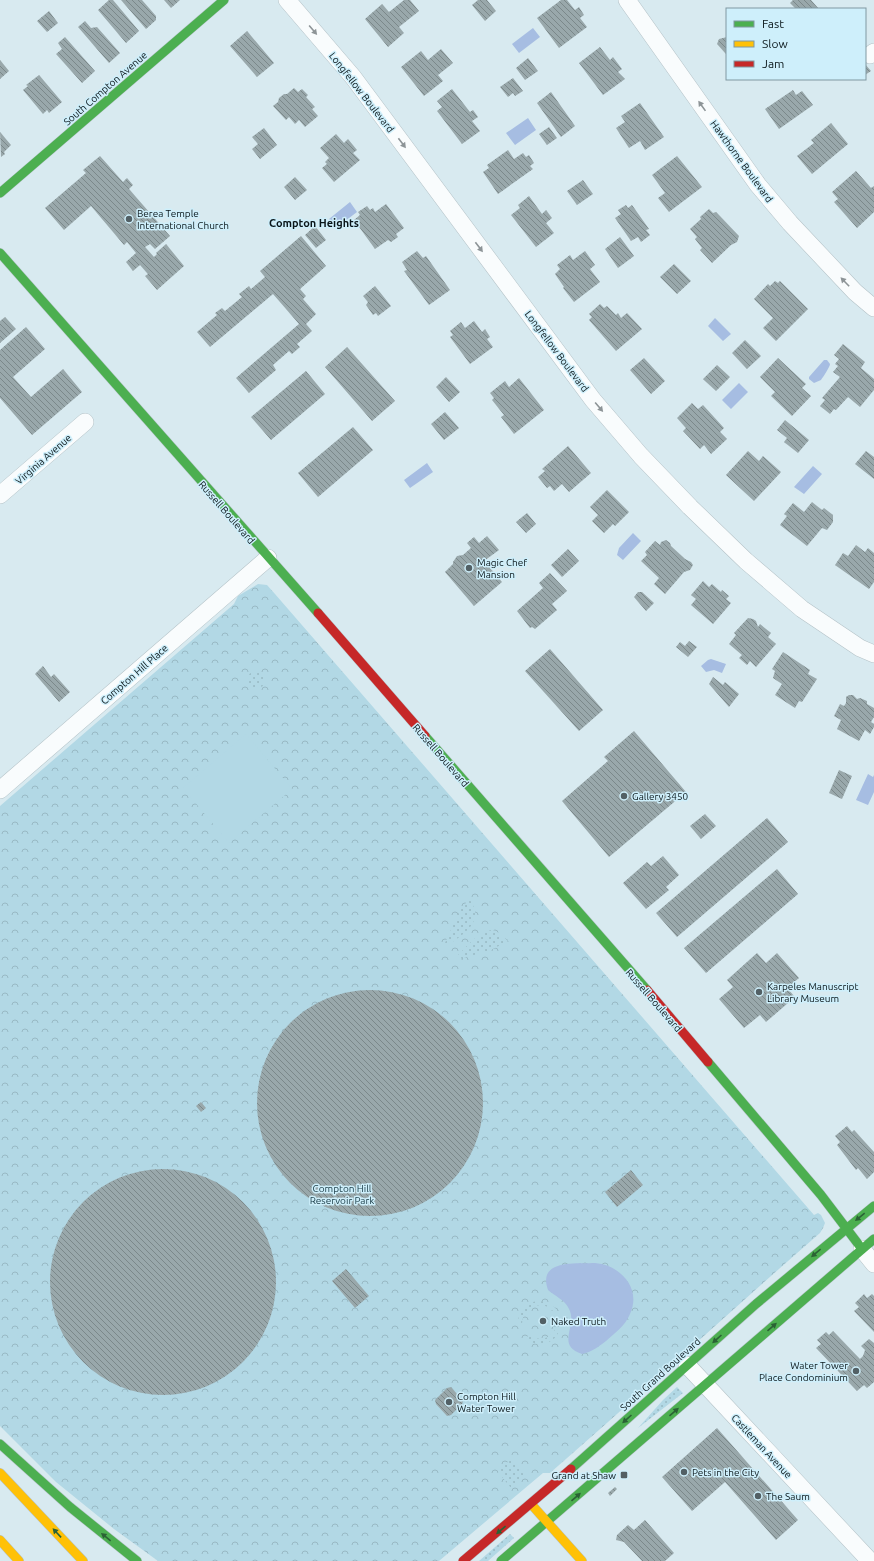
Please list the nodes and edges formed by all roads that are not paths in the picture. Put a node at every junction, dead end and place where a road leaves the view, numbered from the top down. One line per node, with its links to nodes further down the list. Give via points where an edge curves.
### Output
1 (224, 0): 4 (main road, South Compton Avenue)
2 (287, 0): 10 (street, Longfellow Boulevard, one-way to 10, via 353,77 593,400 640,456 741,556 802,609 860,648)
3 (627, 0): 6 (street, Hawthorne Boulevard, one-way to 3, via 855,292 790,224 758,185)
4 (0, 193)
5 (0, 253): 9 (main road, Russell Boulevard)
6 (874, 308)
7 (85, 422): 8 (street, Virginia Avenue)
8 (0, 495)
9 (268, 558): 11 (street, Compton Hill Place); 13 (main road, Russell Boulevard, via 673,1021)
10 (874, 654)
11 (0, 790)
12 (874, 1206): 13 (main road, South Grand Boulevard, one-way to 13)
13 (846, 1228): 14 (main road, Russell Boulevard); 16 (main road, South Grand Boulevard, one-way to 16)
14 (868, 1244): 15 (street, Russell Boulevard); 17 (main road, one-way to 14)
15 (874, 1264)
16 (687, 1365): 17 (street, Castleman Avenue); 20 (main road, South Grand Boulevard, one-way to 20)
17 (705, 1385): 21 (main road, one-way to 17); 29 (street, Castleman Avenue)
18 (0, 1444): 25 (main road, one-way to 18, via 70,1507)
19 (0, 1473): 24 (main road, one-way to 19)
20 (531, 1504): 21 (main road); 26 (main road, South Grand Boulevard, one-way to 26)
21 (546, 1522): 27 (main road); 28 (main road)
22 (0, 1540): 23 (main road)
23 (20, 1561)
24 (83, 1561)
25 (137, 1561)
26 (463, 1561)
27 (501, 1561)
28 (582, 1561)
29 (870, 1561)

